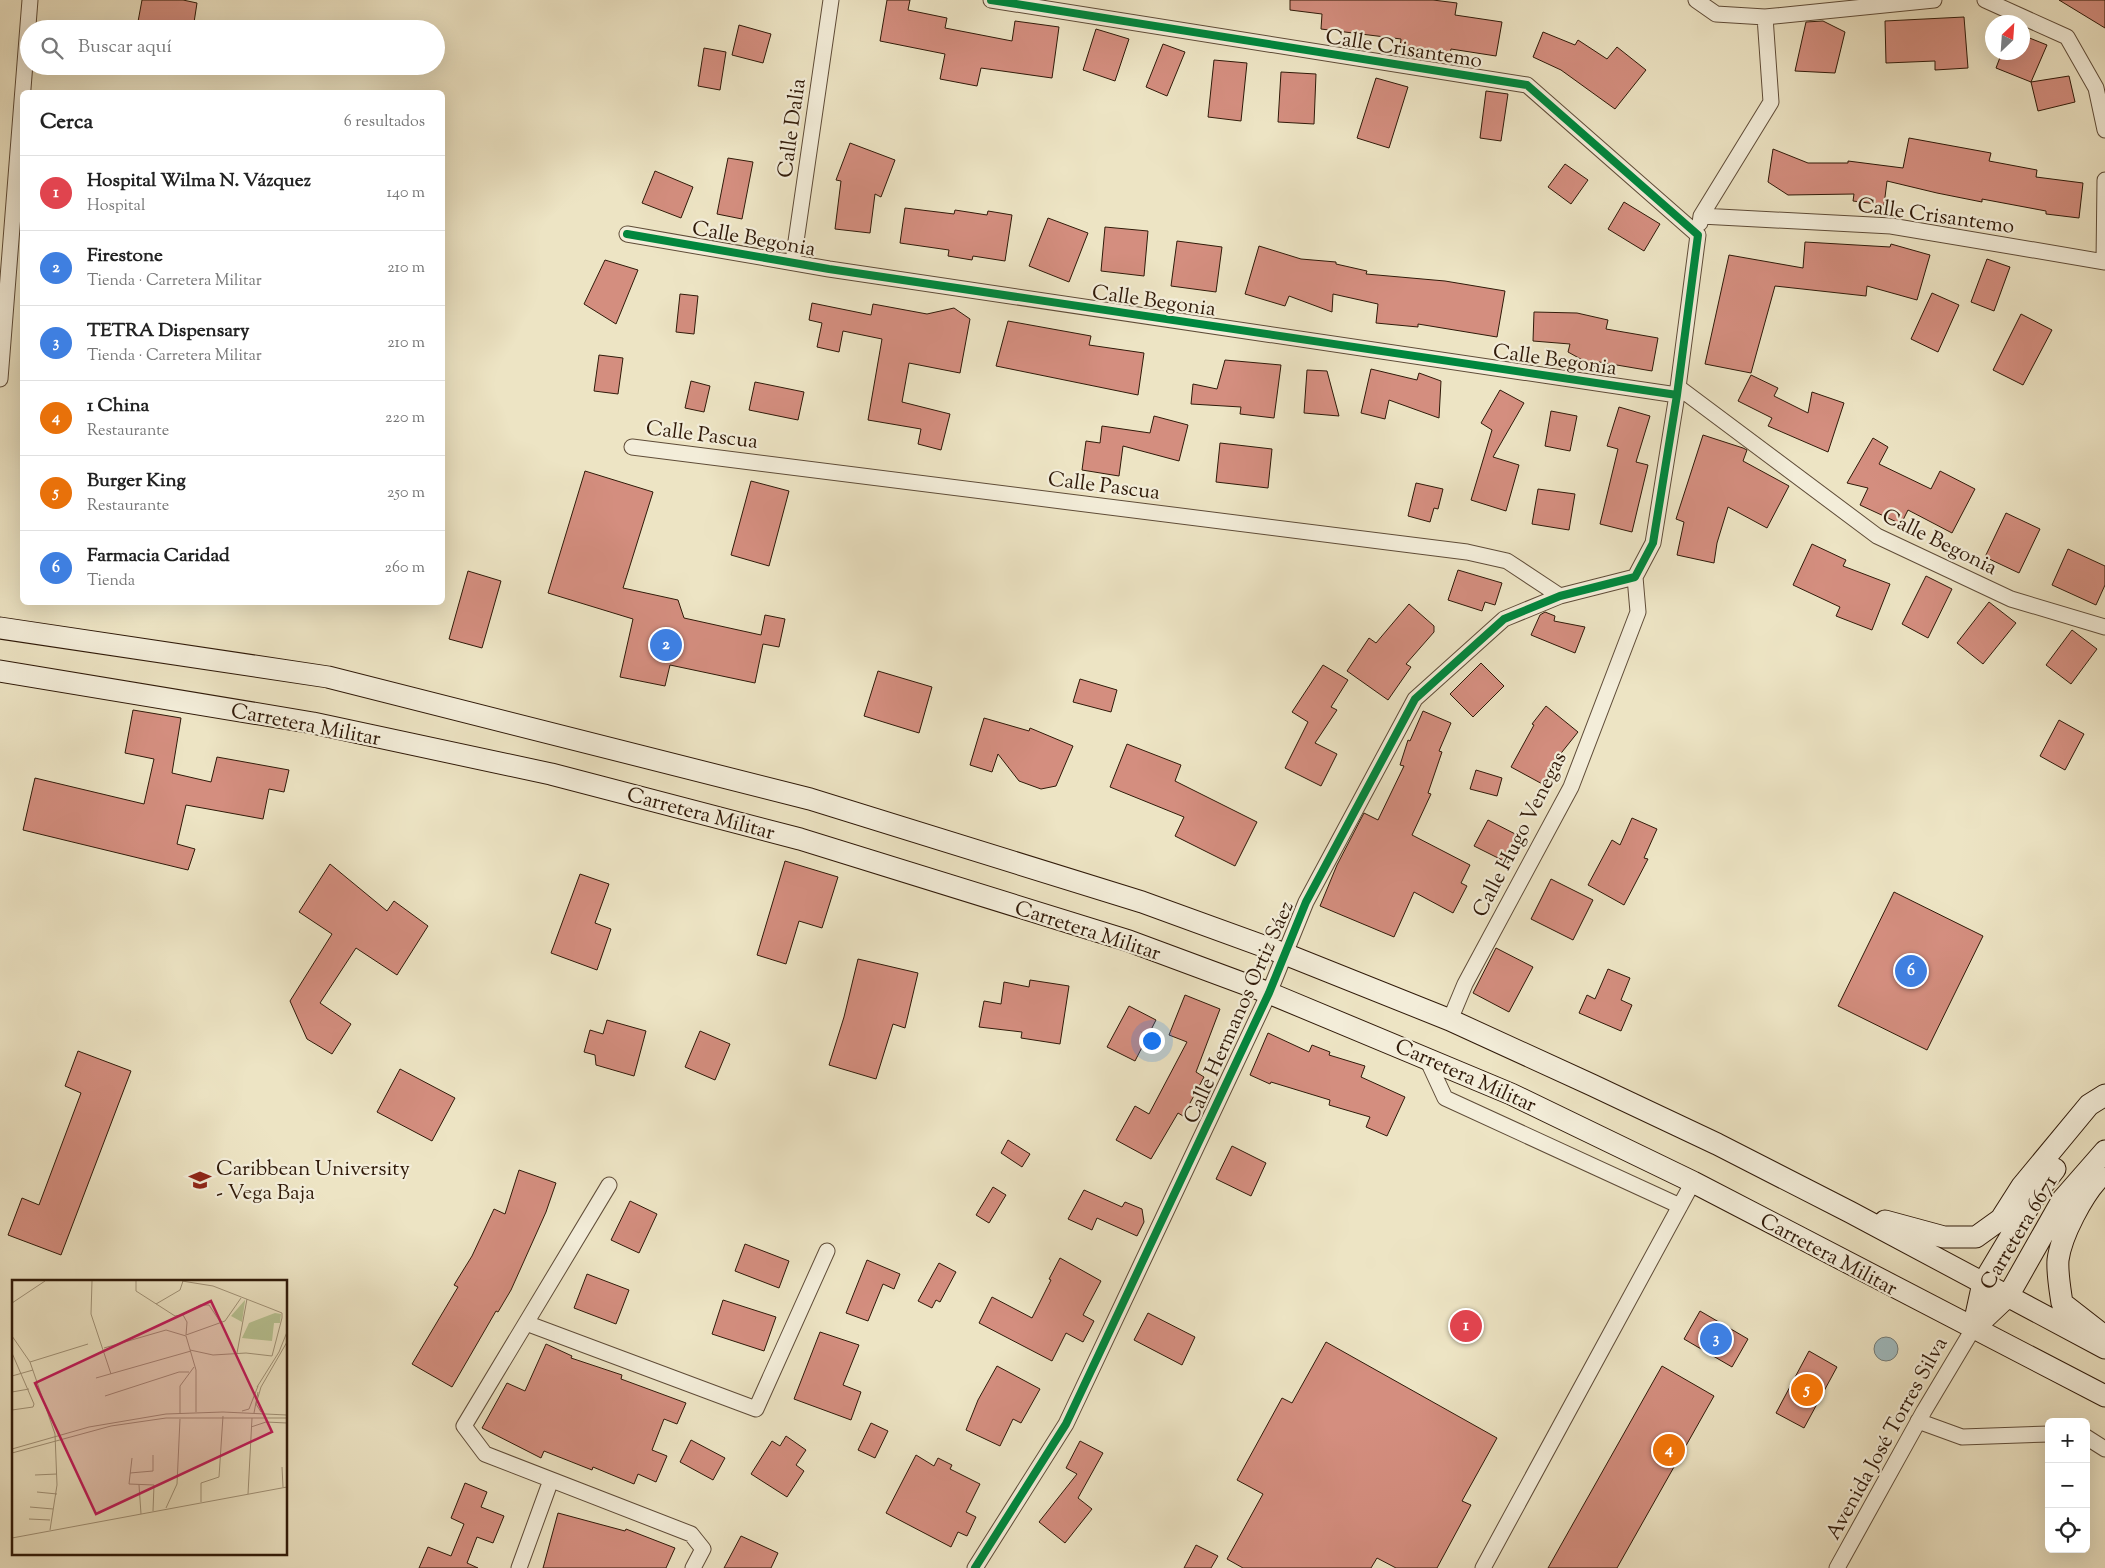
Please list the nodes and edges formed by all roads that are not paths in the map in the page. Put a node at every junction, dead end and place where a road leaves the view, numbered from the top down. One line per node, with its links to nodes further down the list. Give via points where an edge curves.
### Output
1 (30, 0): 8 (street)
2 (830, 0): 17 (street, Calle Dalia)
3 (991, 0): 16 (street, Calle Crisantemo, via 1527,85)
4 (1696, 0): 7 (street, via 1716,14)
5 (1934, 0): 7 (street)
6 (1985, 0): 12 (street, via 2067,36 2096,88)
7 (1765, 17): 14 (street, via 1771,102)
8 (28, 20)
9 (24, 75): 10 (street)
10 (23, 90)
11 (20, 126): 19 (street)
12 (2105, 130)
13 (2105, 180): 18 (street)
14 (1700, 216): 16 (street); 18 (street, Calle Crisantemo, via 1891,226)
15 (627, 234): 17 (street, Calle Begonia)
16 (1698, 235): 20 (street)
17 (793, 262): 20 (street, Calle Begonia)
18 (2104, 262)
19 (0, 379)
20 (1678, 391): 22 (street, via 1653,543); 24 (street, Calle Begonia, via 1877,536 2011,599)
21 (632, 447): 23 (street, Calle Pascua, via 1467,552 1507,561)
22 (1635, 577): 23 (street, Calle Hermanos Ortiz Sáez); 29 (street, Calle Hugo Venegas, via 1638,612 1571,787 1465,984)
23 (1560, 596): 27 (street, Calle Hermanos Ortiz Sáez, via 1504,619 1414,699 1306,902)
24 (2105, 627)
25 (0, 628): 27 (main road, Carretera Militar, via 328,677 800,796 1142,902)
26 (0, 671): 28 (main road, Carretera Militar, via 314,723 551,774 800,839 1129,941)
27 (1285, 954): 28 (street, Calle Hermanos Ortiz Sáez); 29 (main road, Carretera Militar)
28 (1269, 992): 30 (main road, Carretera Militar); 54 (street, Calle Hermanos Ortiz Sáez, via 1066,1424)
29 (1450, 1020): 38 (main road, Carretera Militar, via 1717,1144)
30 (1426, 1057): 35 (main road, Carretera Militar, via 1511,1094); 37 (street, via 1445,1098)
31 (2105, 1094): 38 (main road, via 2089,1106 2022,1186 2002,1218 1976,1237 1944,1237)
32 (2105, 1107): 40 (main road, Carretera 6671, via 2038,1190)
33 (2105, 1151): 41 (main road, Carretera 6671, via 2063,1199)
34 (2105, 1171): 44 (main road, via 2090,1187 2072,1220 2058,1260 2062,1303)
35 (1693, 1182): 37 (street); 43 (main road, Carretera Militar)
36 (609, 1185): 42 (street)
37 (1680, 1206): 55 (street)
38 (1850, 1212): 40 (main road, Carretera Militar)
39 (827, 1251): 42 (street, via 756,1409)
40 (1984, 1283): 41 (main road, Carretera Militar); 43 (main road, Carretera 6671)
41 (2008, 1296): 43 (main road, Carretera 6671); 45 (main road, Carretera Militar)
42 (526, 1323): 51 (street, via 464,1426 485,1454)
43 (1972, 1329): 46 (main road, Carretera Militar); 47 (street, Avenida José Torres Silva)
44 (2105, 1337)
45 (2105, 1348)
46 (2105, 1396)
47 (1918, 1421): 48 (street, via 1962,1437); 56 (street, Avenida José Torres Silva)
48 (2045, 1434)
49 (2090, 1440): 50 (street)
50 (2105, 1449)
51 (551, 1480): 52 (street); 53 (street, via 692,1534 703,1550)
52 (519, 1568)
53 (694, 1568)
54 (975, 1568)
55 (1483, 1568)
56 (1838, 1568)

